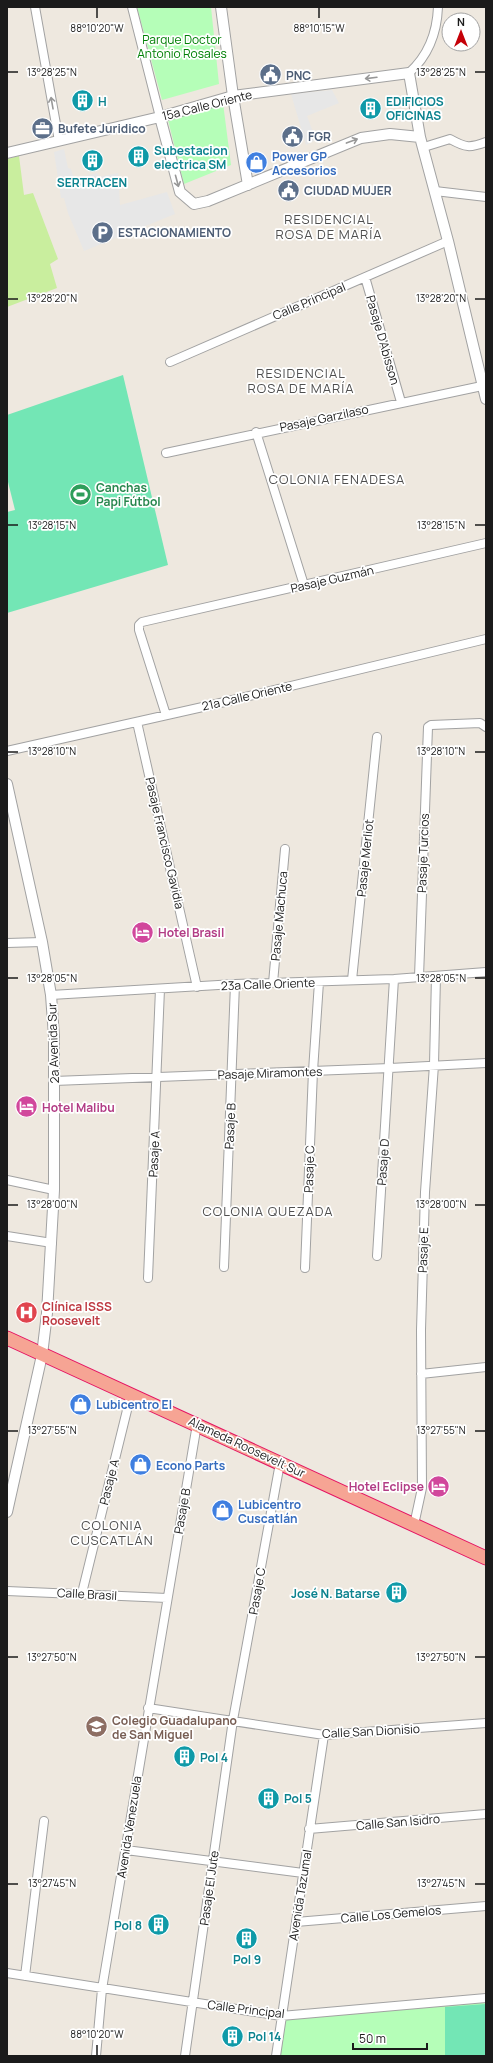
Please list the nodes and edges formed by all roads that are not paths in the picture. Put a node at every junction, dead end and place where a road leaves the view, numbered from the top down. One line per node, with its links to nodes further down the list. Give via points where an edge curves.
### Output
1 (35, 7): 8 (street, one-way to 1)
2 (132, 7): 7 (street)
3 (221, 7): 6 (street)
4 (438, 7): 5 (street, via 435,35 421,63)
5 (409, 73): 6 (street, 15a Calle Oriente, one-way to 6); 9 (street)
6 (233, 96): 7 (street, 15a Calle Oriente); 12 (street)
7 (160, 117): 8 (street, 15a Calle Oriente); 12 (street, one-way to 12, via 180,192 194,204)
8 (59, 141): 11 (street, 15a Calle Oriente)
9 (422, 142): 10 (street, via 450,140 465,147); 12 (street, one-way to 9, via 334,147 361,138 390,134); 13 (street)
10 (486, 142)
11 (7, 152)
12 (248, 185)
13 (435, 191): 14 (street); 15 (street)
14 (486, 197)
15 (448, 241): 16 (street, Calle Principal); 18 (street)
16 (365, 277): 17 (street, Calle Principal); 20 (street, Pasaje D'Abisson)
17 (170, 362)
18 (482, 386): 19 (street); 20 (street, Pasaje Garzilaso)
19 (486, 399)
20 (401, 402): 21 (street, Pasaje Garzilaso)
21 (256, 432): 22 (street, Pasaje Garzilaso); 24 (street)
22 (166, 453)
23 (486, 543): 24 (street, Pasaje Guzmán)
24 (304, 585): 26 (street, Pasaje Guzmán, via 142,622 139,630)
25 (486, 639): 26 (street, 21a Calle Oriente)
26 (166, 715): 27 (street, 21a Calle Oriente)
27 (137, 722): 30 (street, 21a Calle Oriente); 43 (street, Pasaje Francisco Gavidia)
28 (483, 725): 37 (street, Pasaje Turcios, via 431,725 428,730)
29 (377, 737): 39 (street, Pasaje Merliot)
30 (7, 752)
31 (7, 784): 33 (street, 2a Avenida Sur)
32 (285, 849): 41 (street, Pasaje Machuca)
33 (42, 942): 34 (street); 45 (street, 2a Avenida Sur)
34 (7, 943)
35 (486, 972): 36 (street, 23a Calle Oriente)
36 (436, 976): 37 (street, 23a Calle Oriente); 47 (street, Pasaje E)
37 (419, 977): 38 (street, 23a Calle Oriente)
38 (394, 979): 39 (street, 23a Calle Oriente); 48 (street, Pasaje D)
39 (352, 980): 40 (street, 23a Calle Oriente)
40 (319, 982): 41 (street, 23a Calle Oriente); 49 (street, Pasaje C)
41 (273, 983): 42 (street, 23a Calle Oriente)
42 (235, 984): 43 (street, 23a Calle Oriente); 50 (street, Pasaje B)
43 (197, 987): 44 (street, 23a Calle Oriente)
44 (160, 989): 45 (street, 23a Calle Oriente); 51 (street, Pasaje A)
45 (51, 995): 52 (street, 2a Avenida Sur)
46 (486, 1063): 47 (street, Pasaje Miramontes)
47 (434, 1065): 48 (street, Pasaje Miramontes); 64 (street, Pasaje E, via 424,1192)
48 (390, 1068): 49 (street, Pasaje Miramontes); 57 (street, Pasaje D)
49 (313, 1071): 50 (street, Pasaje Miramontes); 59 (street, Pasaje C)
50 (233, 1074): 51 (street, Pasaje Miramontes); 58 (street, Pasaje B)
51 (158, 1077): 52 (street, Pasaje Miramontes); 60 (street, Pasaje A)
52 (54, 1081): 54 (street, 2a Avenida Sur)
53 (7, 1180): 54 (street)
54 (54, 1190): 56 (street, 2a Avenida Sur)
55 (7, 1236): 56 (street)
56 (52, 1243): 62 (street, 2a Avenida Sur)
57 (377, 1256)
58 (224, 1267)
59 (304, 1268)
60 (148, 1278)
61 (7, 1338): 62 (highway, Alameda Roosevelt Sur)
62 (42, 1355): 65 (highway, Alameda Roosevelt Sur); 68 (street, 2a Avenida Sur)
63 (486, 1366): 64 (street)
64 (421, 1374): 69 (street, Pasaje E, via 422,1488)
65 (131, 1394): 66 (highway, Alameda Roosevelt Sur); 72 (street, Pasaje A)
66 (196, 1424): 67 (highway, Alameda Roosevelt Sur); 73 (street, Pasaje B)
67 (280, 1463): 69 (highway, Alameda Roosevelt Sur); 75 (street, Pasaje C)
68 (7, 1512)
69 (414, 1525): 70 (highway, Alameda Roosevelt Sur)
70 (486, 1558)
71 (7, 1592): 72 (street, Calle Brasil)
72 (82, 1594): 73 (street, Calle Brasil)
73 (166, 1598): 74 (street, Avenida Venezuela)
74 (148, 1708): 75 (street, Calle San Dionisio); 81 (street, Avenida Venezuela)
75 (233, 1720): 77 (street, Calle San Dionisio); 82 (street, Pasaje El Jute)
76 (486, 1723): 77 (street, Calle San Dionisio)
77 (324, 1735): 80 (street, Avenida Tazumal)
78 (486, 1814): 80 (street, Calle San Isidro)
79 (44, 1821): 87 (street)
80 (310, 1829): 83 (street, Avenida Tazumal)
81 (126, 1850): 82 (street); 88 (street, Avenida Venezuela)
82 (213, 1861): 83 (street); 90 (street, Pasaje El Jute)
83 (303, 1873): 85 (street, Avenida Tazumal)
84 (486, 1906): 85 (street, Calle Los Gemelos)
85 (296, 1922): 91 (street, Avenida Tazumal)
86 (7, 1973): 87 (street, Calle Principal)
87 (25, 1976): 88 (street, Calle Principal)
88 (102, 1989): 90 (street, Calle Principal); 92 (street, Avenida Venezuela)
89 (486, 1998): 91 (street, Calle Principal)
90 (192, 2002): 91 (street, Calle Principal); 93 (street, Pasaje El Jute)
91 (281, 2016): 94 (street, Avenida Tazumal)
92 (96, 2056)
93 (185, 2056)
94 (276, 2056)

